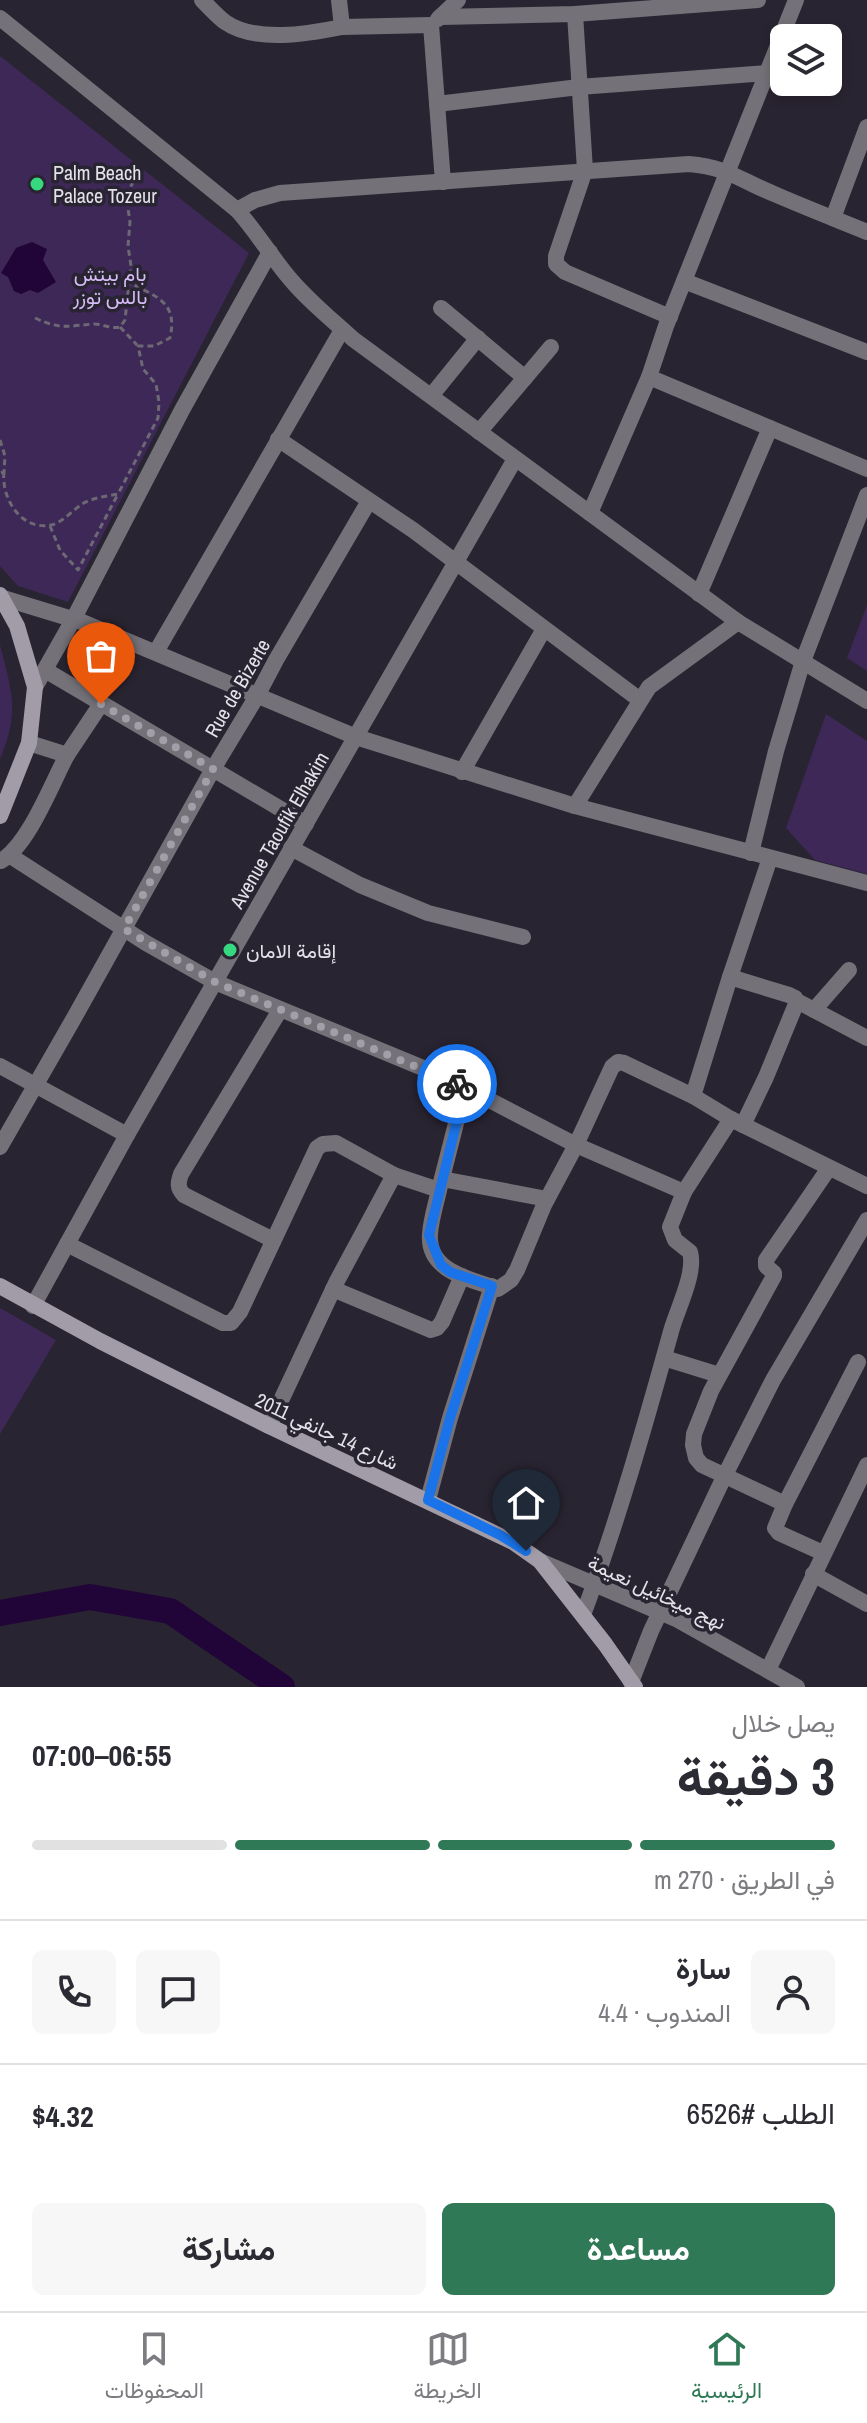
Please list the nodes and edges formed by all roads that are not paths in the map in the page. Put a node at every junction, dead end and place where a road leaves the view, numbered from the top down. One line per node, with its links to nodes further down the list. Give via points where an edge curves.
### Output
1 (202, 0): 9 (street, via 227,23 259,35)
2 (339, 0): 9 (street)
3 (458, 0): 8 (street)
4 (758, 0): 6 (street)
5 (796, 0): 10 (street)
6 (575, 14): 8 (street); 11 (street)
7 (0, 18): 17 (street)
8 (435, 21): 9 (street); 12 (street)
9 (342, 27)
10 (767, 73): 11 (street); 15 (street)
11 (579, 87): 12 (street); 14 (street)
12 (437, 104): 16 (street)
13 (867, 127): 18 (street)
14 (585, 170): 15 (street, via 689,164); 16 (street); 23 (street, via 556,264)
15 (728, 172): 18 (street); 21 (street)
16 (443, 182): 17 (street, via 280,193)
17 (237, 210): 20 (street)
18 (833, 218): 19 (street)
19 (867, 232)
20 (270, 252): 24 (street, via 308,300); 42 (street)
21 (684, 281): 23 (street); 27 (street)
22 (441, 308): 25 (street)
23 (670, 317): 28 (street)
24 (342, 330): 30 (street); 33 (street)
25 (478, 338): 29 (street); 30 (street)
26 (551, 347): 29 (street)
27 (867, 352)
28 (649, 377): 31 (street); 38 (street)
29 (525, 378): 32 (street)
30 (431, 396): 32 (street)
31 (770, 428): 35 (street); 40 (street)
32 (479, 432): 34 (street)
33 (278, 439): 37 (street); 45 (street)
34 (515, 459): 38 (street); 39 (street, Avenue Taoufik Elhakim)
35 (867, 469)
36 (867, 495): 46 (street)
37 (369, 501): 39 (street); 49 (street, Rue de Bizerte)
38 (590, 513): 40 (street)
39 (457, 563): 44 (street); 53 (street, Avenue Taoufik Elhakim)
40 (699, 594): 43 (street)
41 (1, 596): 42 (street); 48 (main road, via 17,626)
42 (73, 620): 45 (street); 47 (street)
43 (738, 622): 46 (street); 50 (street, via 649,687)
44 (544, 629): 50 (street); 57 (street)
45 (156, 652): 49 (street)
46 (803, 661): 51 (street); 62 (street)
47 (45, 670): 48 (street); 52 (street)
48 (35, 687): 54 (main road)
49 (257, 696): 53 (street); 56 (street, Rue de Bizerte)
50 (640, 700): 58 (street)
51 (867, 701)
52 (101, 704): 55 (street); 56 (street)
53 (356, 737): 57 (street); 60 (street, Avenue Taoufik Elhakim)
54 (29, 743): 55 (street); 59 (main road)
55 (67, 755): 63 (street, via 41,808)
56 (213, 769): 60 (street); 66 (street, Rue de Bizerte)
57 (462, 772): 58 (street)
58 (575, 806): 62 (street)
59 (0, 816)
60 (306, 824): 61 (street, Avenue Taoufik Elhakim)
61 (291, 848): 67 (street, via 428,913); 70 (street, Avenue Taoufik Elhakim)
62 (751, 853): 64 (street)
63 (4, 858): 66 (street)
64 (770, 858): 65 (street); 69 (street)
65 (867, 883)
66 (124, 929): 70 (street); 76 (street, Rue de Bizerte)
67 (523, 937)
68 (849, 970): 73 (street)
69 (730, 977): 71 (street); 78 (street)
70 (215, 982): 72 (street); 80 (street, Avenue Taoufik Elhakim)
71 (797, 1001): 73 (street); 79 (street, via 766,1077)
72 (280, 1010): 77 (street); 90 (street, via 178,1183 184,1195)
73 (814, 1010): 74 (street)
74 (867, 1038)
75 (0, 1066): 76 (street)
76 (36, 1086): 80 (street); 82 (street, Rue de Bizerte)
77 (465, 1088): 81 (street); 85 (street)
78 (693, 1096): 79 (street); 81 (street, via 618,1062 607,1073)
79 (737, 1122): 83 (street); 87 (street)
80 (127, 1135): 91 (street, Avenue Taoufik Elhakim)
81 (576, 1145): 87 (street); 88 (street)
82 (0, 1147)
83 (829, 1168): 86 (street); 99 (street, via 766,1260 774,1276)
84 (394, 1175): 85 (street); 90 (street, via 341,1145 323,1144 311,1158); 95 (street)
85 (440, 1185): 88 (street); 92 (street, via 430,1240 441,1265)
86 (867, 1186)
87 (684, 1192): 97 (street, via 670,1227 675,1240 690,1252 691,1270)
88 (547, 1199): 94 (street, via 511,1280 498,1289)
89 (867, 1220): 102 (street, via 773,1380)
90 (273, 1240): 91 (street, via 231,1323)
91 (67, 1244): 96 (street, Avenue Taoufik Elhakim)
92 (462, 1276): 94 (street); 95 (street, via 442,1322 431,1330)
93 (0, 1286): 96 (main road, شارع 14 جانفي 2011)
94 (492, 1286): 103 (street)
95 (333, 1289): 100 (street)
96 (33, 1306): 100 (main road, شارع 14 جانفي 2011)
97 (664, 1358): 99 (street); 108 (street)
98 (858, 1362): 104 (street)
99 (719, 1375): 102 (street, via 693,1445 702,1465)
100 (269, 1426): 103 (main road, شارع 14 جانفي 2011)
101 (867, 1465): 105 (street)
102 (724, 1477): 104 (street); 110 (street)
103 (428, 1500): 106 (main road, شارع 14 جانفي 2011)
104 (785, 1504): 105 (street, via 775,1528)
105 (823, 1553): 107 (street)
106 (540, 1561): 108 (street, نهج ميخائيل نعيمة); 111 (main road, شارع 14 جانفي 2011)
107 (813, 1574): 109 (street); 112 (street)
108 (594, 1584): 110 (street, نهج ميخائيل نعيمة); 111 (street)
109 (867, 1604)
110 (660, 1612): 112 (street, نهج ميخائيل نعيمة); 113 (street)
111 (583, 1615): 113 (main road, شارع 14 جانفي 2011)
112 (768, 1670): 114 (street, نهج ميخائيل نعيمة)
113 (633, 1684)
114 (797, 1687)

